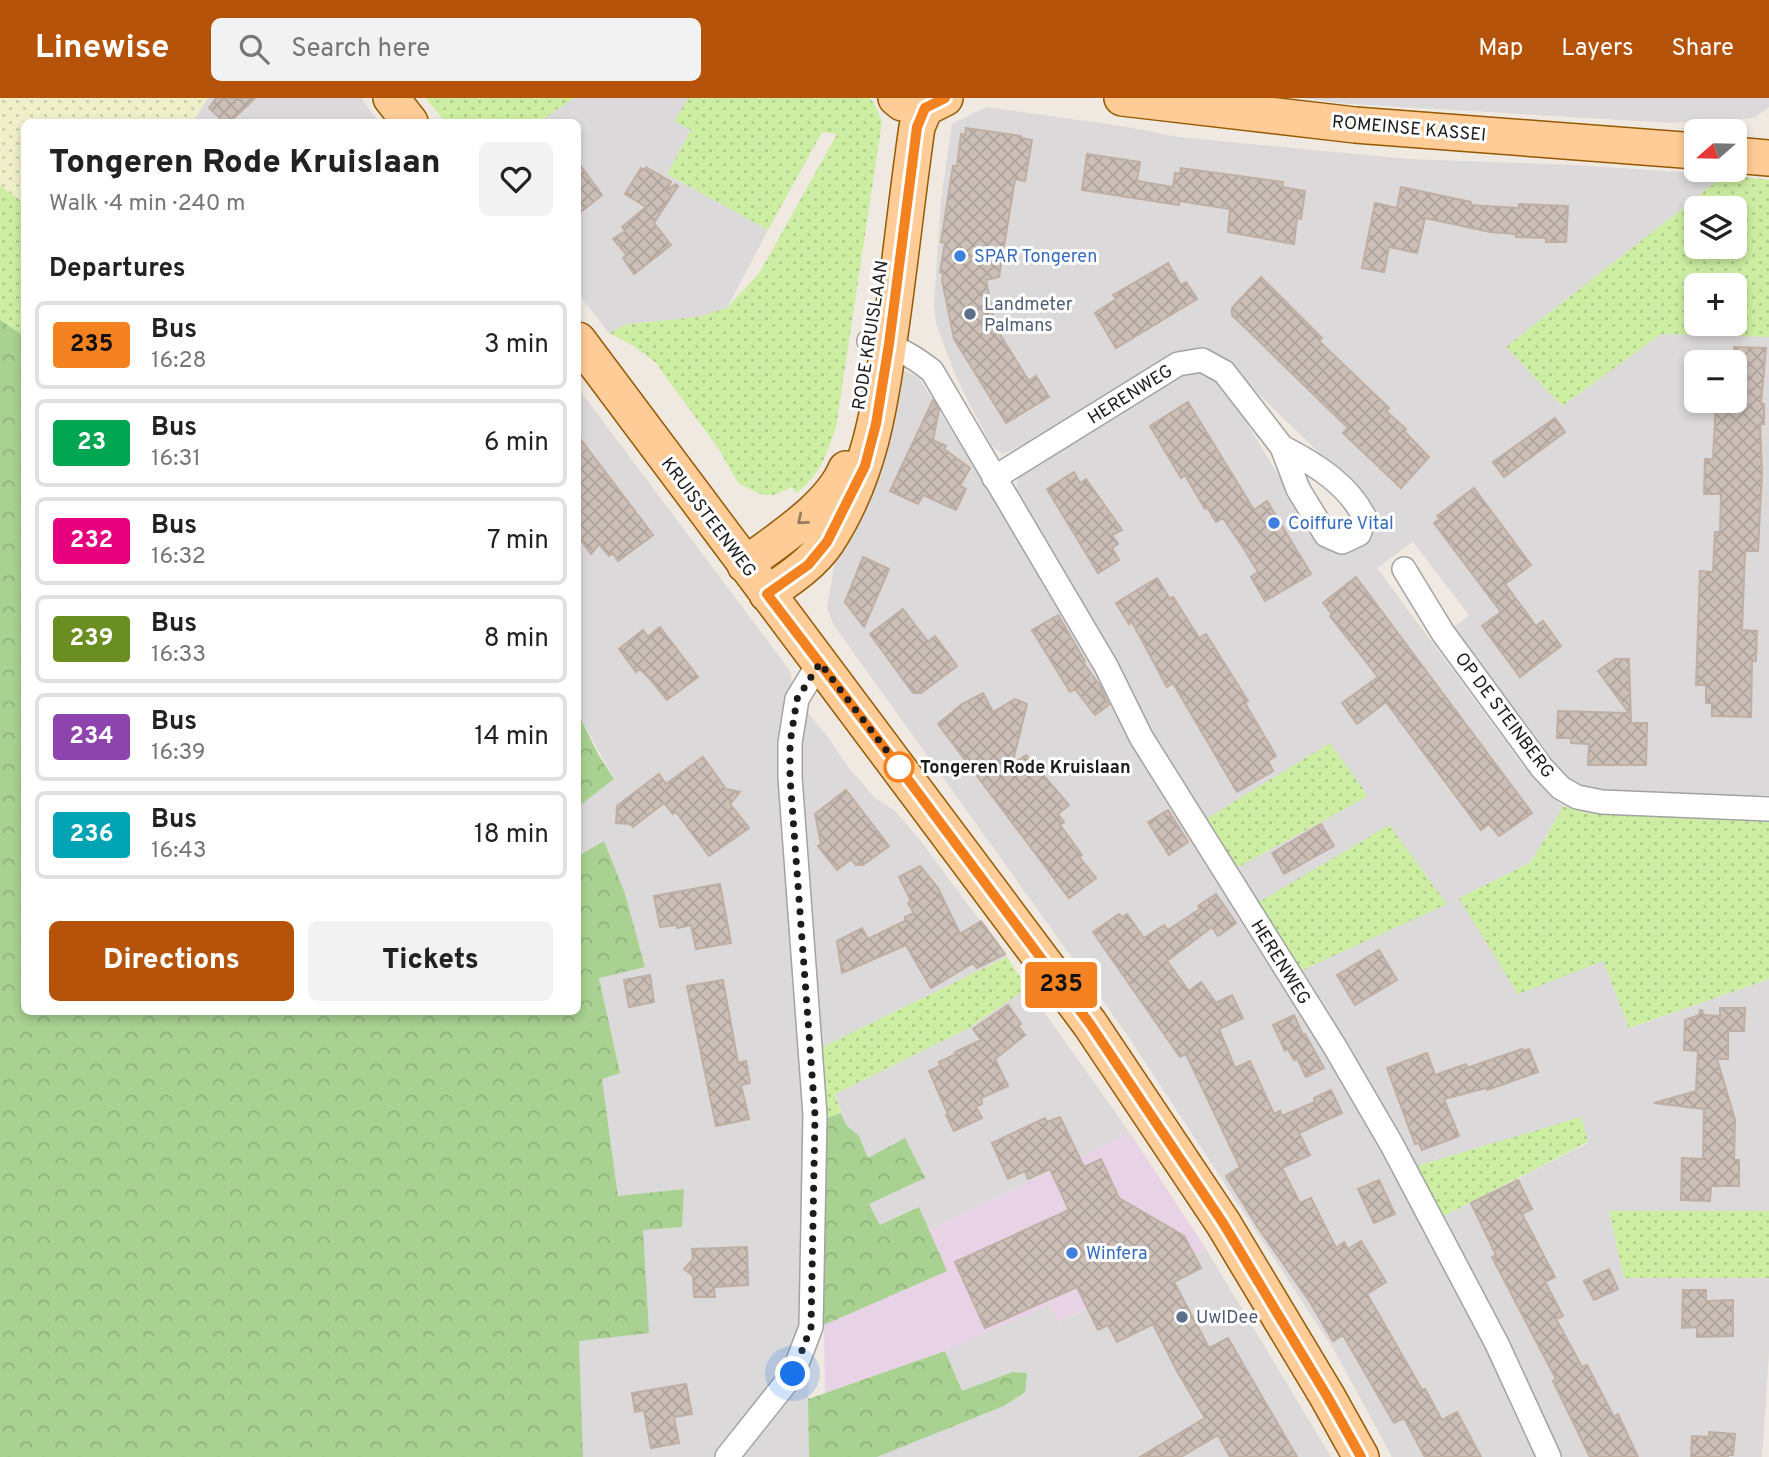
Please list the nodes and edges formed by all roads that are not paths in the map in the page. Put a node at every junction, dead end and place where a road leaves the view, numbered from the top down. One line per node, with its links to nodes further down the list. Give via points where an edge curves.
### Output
1 (391, 98): 4 (main road)
2 (1122, 98): 5 (main road, ROMEINSE KASSEI, via 1355,125)
3 (917, 102): 8 (main road, RODE KRUISLAAN, via 903,125)
4 (408, 119)
5 (1684, 150)
6 (1747, 156): 7 (main road)
7 (1769, 158)
8 (879, 342): 11 (street, HERENWEG, via 917,358 932,371); 12 (main road, RODE KRUISLAAN, one-way to 12, via 842,479 804,519); 14 (main road, RODE KRUISLAAN, via 876,424 860,477 827,542 808,565)
9 (581, 344): 12 (main road, KRUISSTEENWEG)
10 (1282, 447): 11 (street, HERENWEG, via 1224,372 1202,360 1178,364)
11 (994, 478): 19 (street, HERENWEG, via 1106,666 1141,737 1392,1145 1497,1343)
12 (745, 565): 14 (main road, KRUISSTEENWEG)
13 (1404, 569): 16 (street, OP DE STEINBERG, via 1443,633 1561,788 1602,802)
14 (767, 594): 15 (main road, KRUISSTEENWEG)
15 (820, 663): 17 (street, via 797,699 790,743 815,1115 811,1327 793,1374); 18 (main road, KRUISSTEENWEG, via 1090,1024 1223,1223)
16 (1769, 809)
17 (727, 1457)
18 (1361, 1457)
19 (1549, 1457)

